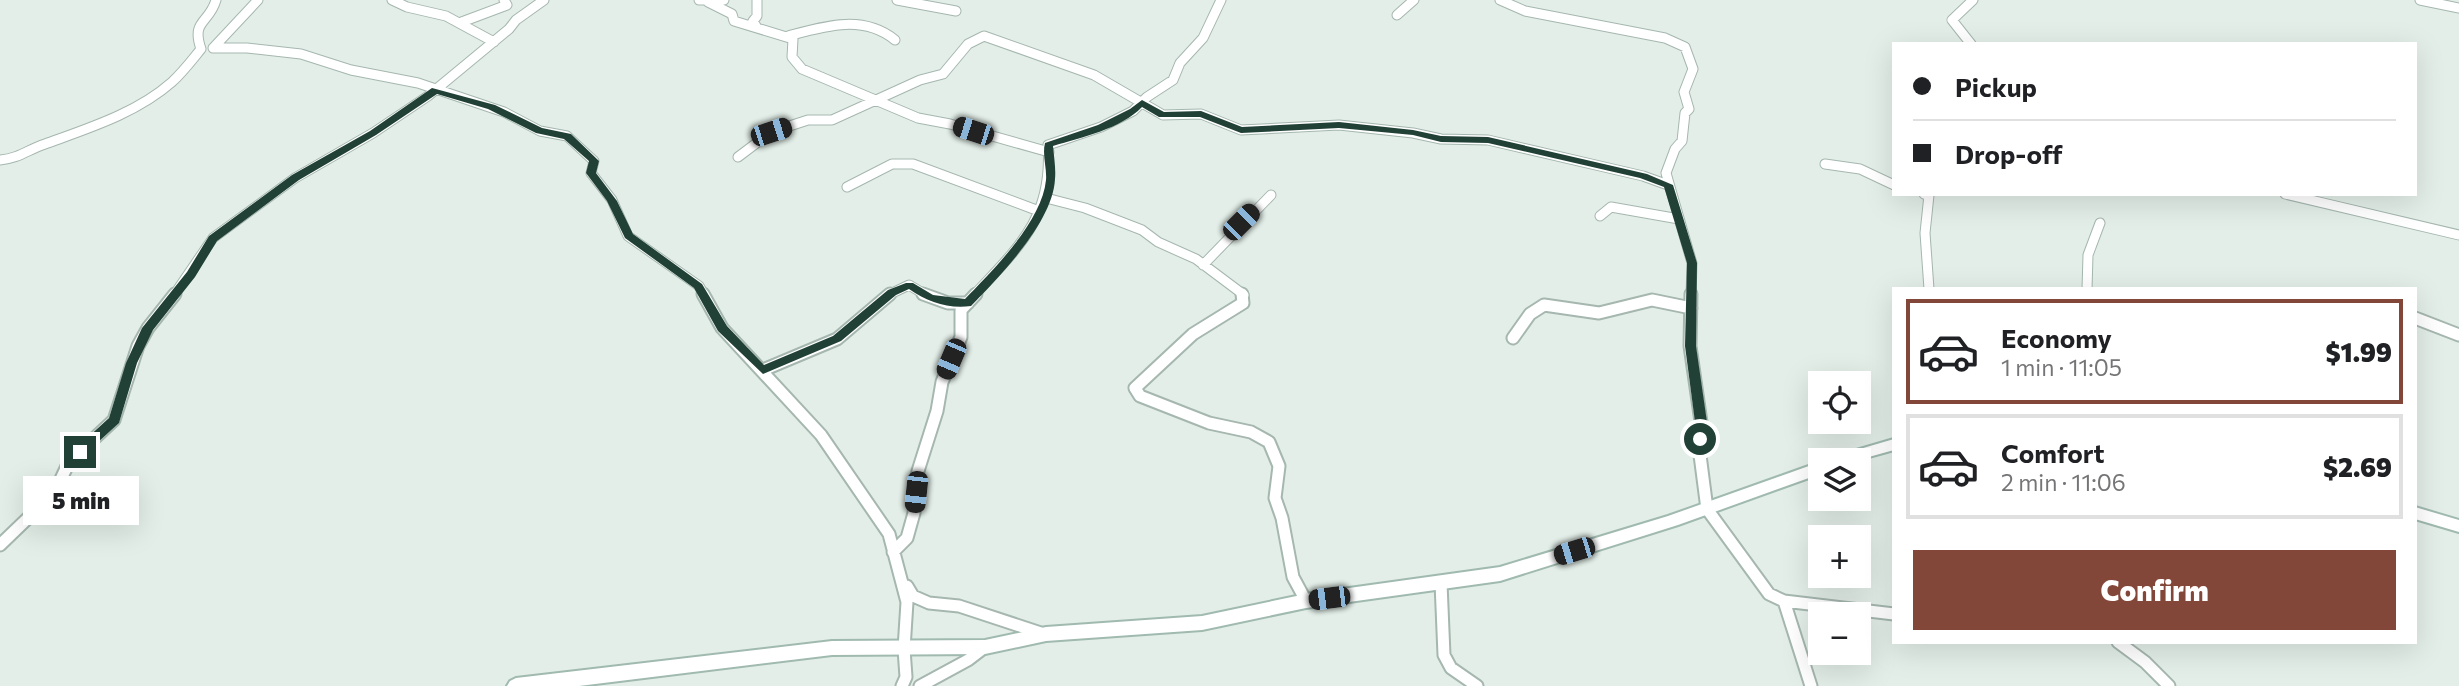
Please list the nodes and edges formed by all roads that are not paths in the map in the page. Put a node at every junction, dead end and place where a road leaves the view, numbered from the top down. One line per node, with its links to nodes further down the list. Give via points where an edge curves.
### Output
1 (216, 0): 25 (street, via 213,12 197,27)
2 (258, 0): 24 (street, via 244,12)
3 (392, 0): 18 (street, via 410,10 430,10)
4 (504, 0): 18 (street, via 506,5)
5 (544, 0): 22 (street)
6 (724, 0): 14 (street)
7 (757, 0): 19 (street)
8 (897, 0): 16 (street)
9 (1221, 0): 28 (street, via 1203,38 1180,63 1173,80)
10 (1414, 0): 17 (street)
11 (1500, 0): 34 (street, via 1556,18 1665,38 1685,47 1693,69 1684,92 1689,109 1682,141 1667,164)
12 (1973, 0): 23 (street, via 1952,20)
13 (2420, 0): 15 (street)
14 (704, 1): 19 (street, via 732,14 734,21)
15 (2459, 8)
16 (956, 11)
17 (1397, 15)
18 (459, 23): 22 (street)
19 (755, 26): 20 (street)
20 (788, 36): 21 (street, via 822,26 853,24 873,26); 27 (street, via 793,39 792,57 802,69)
21 (895, 40)
22 (494, 42): 26 (street)
23 (1969, 42)
24 (225, 44): 25 (street); 26 (street, via 301,54)
25 (201, 50): 31 (street, via 151,97 92,128 41,145 19,158)
26 (435, 90): 53 (street, via 492,107 540,131 567,136 594,161 591,173 612,201 628,236 699,286 722,328); 60 (street, via 373,133 295,177 213,239 148,328 131,363 114,420 69,462 55,492)
27 (879, 101): 28 (street, via 943,74 968,44 984,36 1094,75); 29 (street, via 918,118); 30 (street, via 832,120 808,120 771,132)
28 (1142, 102): 29 (street, via 1101,127 1048,145); 34 (street, via 1163,115 1201,114 1241,130 1339,125 1441,139 1488,140)
29 (1049, 152): 39 (street, via 1051,180)
30 (738, 157)
31 (0, 160)
32 (1825, 164): 33 (street, via 1860,169)
33 (1892, 184)
34 (1668, 185): 42 (street)
35 (847, 187): 40 (street, via 900,162)
36 (1271, 195): 45 (street)
37 (1929, 196): 46 (street, via 1924,225)
38 (2293, 196): 44 (street)
39 (1046, 198): 40 (street); 45 (street, via 1142,230)
40 (1039, 211): 48 (street, via 1017,251)
41 (1600, 216): 42 (street, via 1611,207)
42 (1679, 219): 49 (street, via 1692,263)
43 (2100, 223): 47 (street, via 2088,248)
44 (2459, 235)
45 (1203, 265): 64 (street, via 1244,295 1243,303 1193,334 1135,388 1140,396 1269,442 1279,466 1275,498 1293,577)
46 (1928, 287)
47 (2087, 287)
48 (968, 303): 53 (street, via 947,303 909,285 892,292 837,339); 61 (street, via 961,310 961,337 942,382 918,471 907,538)
49 (1691, 307): 52 (street, via 1652,300 1599,313 1544,305 1524,320); 57 (street, via 1690,346)
50 (2417, 319): 51 (street)
51 (2459, 335)
52 (1513, 338)
53 (763, 370): 61 (street, via 833,452 889,534)
54 (1892, 445): 55 (street)
55 (1871, 451)
56 (1808, 472): 57 (street)
57 (1707, 509): 63 (street, via 1500,574); 65 (street, via 1769,594)
58 (2417, 514): 59 (street)
59 (2459, 526)
60 (0, 545)
61 (893, 552): 62 (street)
62 (902, 578): 67 (street, via 921,600 959,606); 70 (street, via 908,602)
63 (1441, 583): 64 (street); 74 (street, via 1444,655 1451,668)
64 (1306, 601): 67 (street, via 1202,623)
65 (1784, 601): 66 (street); 75 (street)
66 (1892, 614)
67 (1046, 634): 69 (street)
68 (2121, 644): 76 (street)
69 (985, 647): 70 (street); 73 (street)
70 (904, 649): 71 (street, via 832,648); 72 (street, via 906,677)
71 (516, 686)
72 (902, 686)
73 (920, 686)
74 (1476, 686)
75 (1811, 686)
76 (2169, 686)

